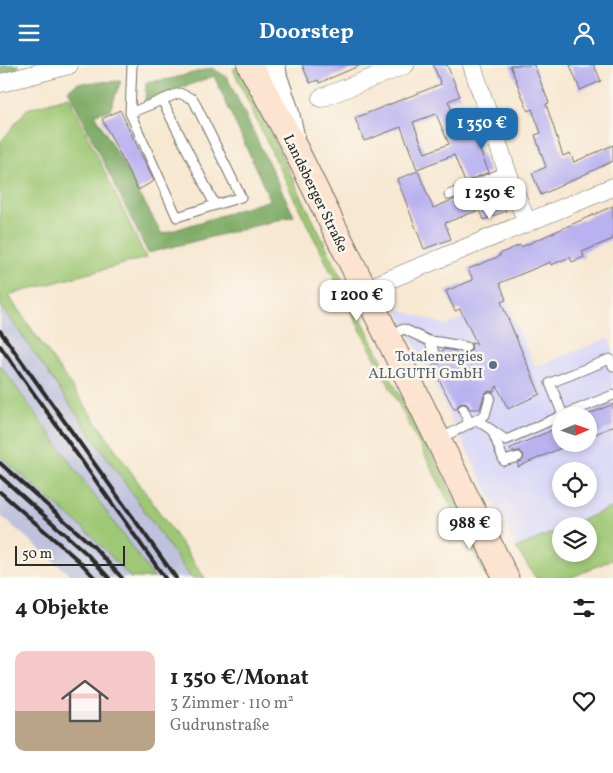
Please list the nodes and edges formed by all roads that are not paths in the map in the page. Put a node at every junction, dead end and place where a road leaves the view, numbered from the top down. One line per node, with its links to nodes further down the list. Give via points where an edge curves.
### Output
1 (69, 65): 7 (street)
2 (132, 65): 10 (lane)
3 (250, 65): 11 (main road, Landsberger Straße)
4 (274, 65): 11 (street)
5 (405, 65): 8 (street)
6 (472, 65): 12 (street)
7 (0, 83)
8 (322, 99)
9 (162, 100): 10 (lane); 15 (lane); 15 (lane, via 179,93 193,99 241,197)
10 (130, 113): 15 (lane, via 177,217)
11 (295, 148): 17 (main road, Landsberger Straße)
12 (507, 171): 14 (lane); 16 (street)
13 (613, 187): 16 (street)
14 (449, 195)
15 (215, 205)
16 (527, 223): 17 (street)
17 (364, 290): 18 (main road, Landsberger Straße)
18 (387, 336): 19 (lane, via 404,329); 31 (main road, Landsberger Straße)
19 (429, 341): 20 (lane); 21 (lane)
20 (466, 347)
21 (437, 358)
22 (613, 367): 25 (lane, via 610,359 550,383)
23 (613, 395): 26 (lane)
24 (490, 397): 29 (lane, via 485,415)
25 (559, 407)
26 (584, 407)
27 (463, 409): 29 (lane)
28 (552, 420): 30 (lane, via 506,440)
29 (474, 422): 30 (lane); 31 (lane)
30 (492, 430): 32 (lane, via 504,461)
31 (438, 440): 33 (main road, Landsberger Straße)
32 (518, 457)
33 (506, 578)

